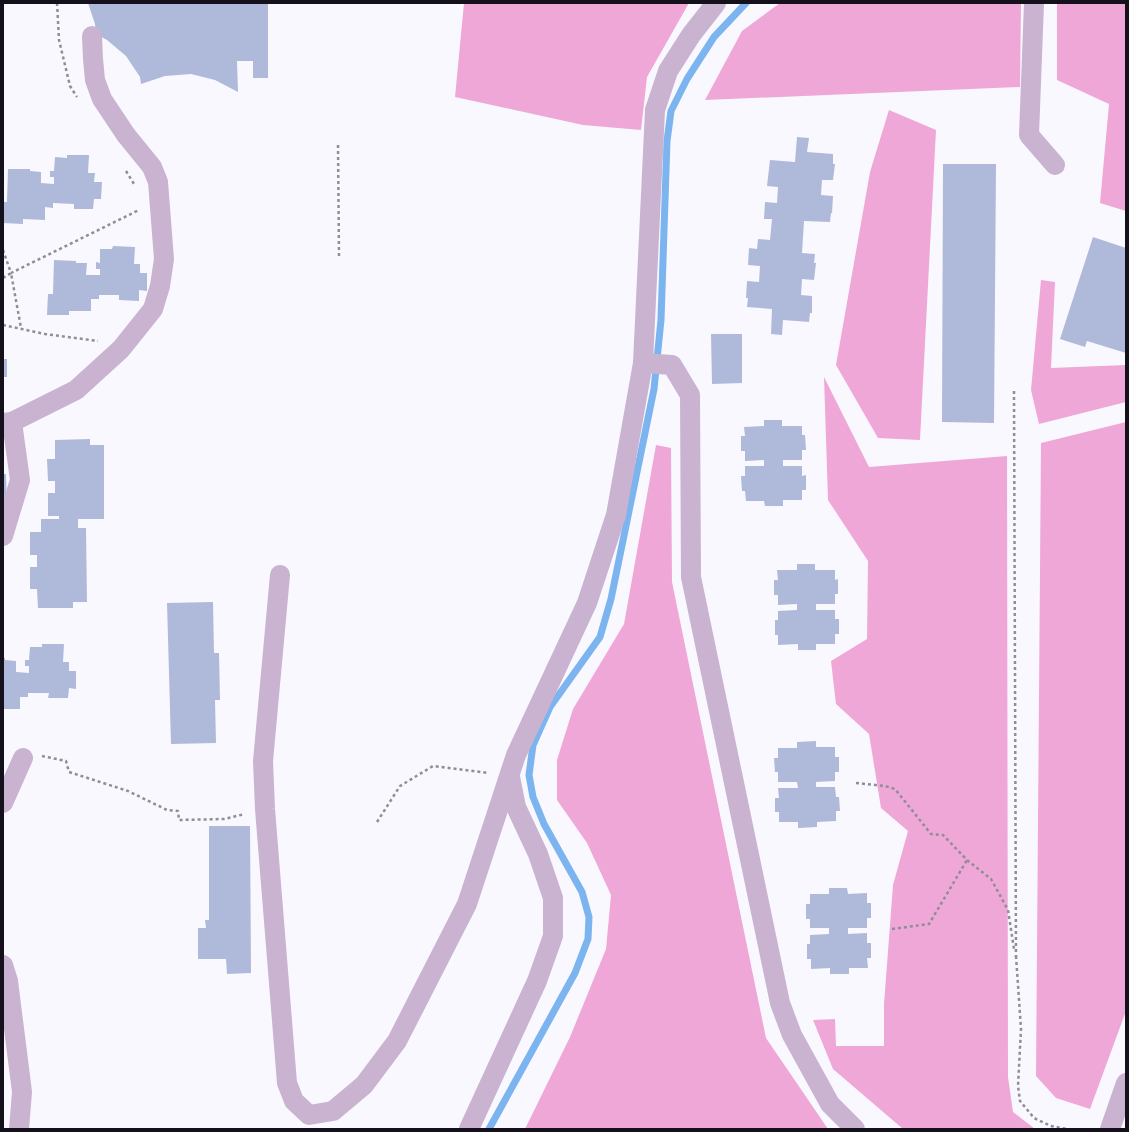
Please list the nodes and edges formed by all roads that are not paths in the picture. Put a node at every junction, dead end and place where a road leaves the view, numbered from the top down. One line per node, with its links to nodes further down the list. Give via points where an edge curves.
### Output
1 (716, 3): 5 (street, via 690,35 668,70 654,110)
2 (1034, 3): 4 (street, via 1029,135)
3 (92, 36): 6 (street, via 95,80 102,100 126,135 152,166 158,182 164,258 160,286 154,309 124,344 76,390)
4 (1055, 165)
5 (647, 363): 10 (street, via 616,515 587,603 516,755); 16 (street, via 672,365 690,395 691,577 780,1003 792,1035 830,1104)
6 (7, 422): 7 (street, via 20,480)
7 (3, 536)
8 (280, 575): 10 (street, via 263,761 265,809 287,1083 294,1101 309,1115 333,1111 364,1085 397,1041 467,904)
9 (23, 758): 11 (street)
10 (510, 775): 15 (street, via 516,807 538,854 553,898 553,936 537,981)
11 (3, 804)
12 (3, 965): 14 (street, via 8,980 22,1092)
13 (1126, 1083): 17 (street)
14 (19, 1129)
15 (469, 1129)
16 (855, 1129)
17 (1110, 1129)

